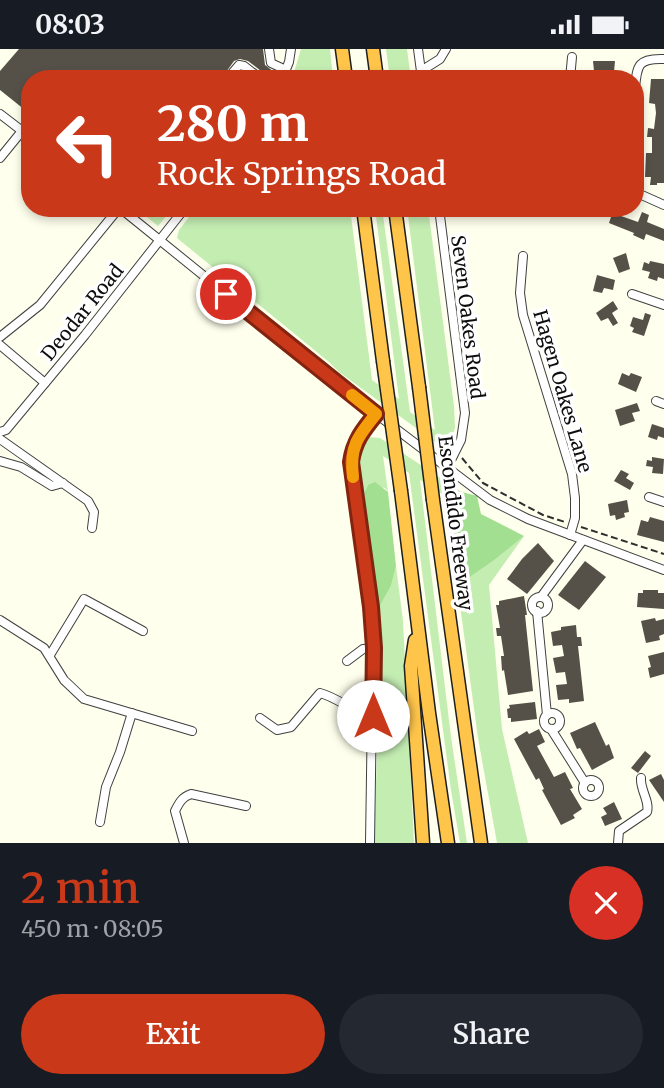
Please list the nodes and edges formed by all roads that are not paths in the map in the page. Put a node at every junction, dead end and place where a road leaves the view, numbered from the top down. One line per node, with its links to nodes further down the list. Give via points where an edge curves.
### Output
1 (269, 49): 11 (street, via 271,63)
2 (291, 49): 12 (street)
3 (342, 49): 13 (highway)
4 (373, 49): 14 (highway)
5 (418, 49): 15 (street)
6 (446, 49): 16 (street)
7 (572, 57): 17 (street)
8 (664, 59): 18 (street, via 650,58)
9 (235, 70): 10 (street, via 239,65)
10 (248, 70)
11 (279, 70)
12 (285, 70)
13 (345, 70)
14 (376, 70)
15 (420, 70)
16 (427, 70)
17 (571, 70)
18 (638, 70)
19 (0, 114): 20 (street)
20 (21, 130)
21 (21, 132): 22 (street)
22 (0, 157)
23 (644, 196): 24 (street)
24 (664, 205)
25 (113, 217): 35 (street, via 40,305)
26 (132, 217): 31 (street)
27 (178, 217): 31 (street, Deodar Road)
28 (364, 217): 51 (highway, bridge)
29 (396, 217): 68 (highway, Escondido Freeway, bridge)
30 (440, 217): 42 (street, Seven Oakes Road, via 465,414 461,440)
31 (160, 239): 37 (street, Deodar Road); 38 (street)
32 (523, 256): 47 (street, Hagen Oakes Lane, via 523,315 574,485 575,518)
33 (632, 293): 34 (street)
34 (664, 305)
35 (0, 337)
36 (0, 345): 37 (street)
37 (45, 383): 39 (street, Deodar Road)
38 (376, 414): 42 (street); 53 (street, via 353,446 351,462)
39 (0, 432)
40 (0, 439): 43 (street)
41 (0, 461): 43 (street, via 21,467 52,486)
42 (447, 468): 47 (street, via 508,510)
43 (63, 483): 46 (street, via 88,501 94,512)
44 (649, 497): 45 (street)
45 (664, 502)
46 (92, 528)
47 (570, 535): 48 (street)
48 (583, 540): 49 (street); 61 (street, via 541,597 547,608 537,611 547,715 559,719 558,726 551,729)
49 (664, 570)
50 (0, 620): 54 (street)
51 (417, 626): 66 (highway, via 411,666); 67 (highway)
52 (144, 632): 54 (street, via 84,599)
53 (374, 648): 55 (street, via 363,649); 57 (street)
54 (50, 655): 56 (street, via 64,680 84,699)
55 (347, 661)
56 (132, 713): 59 (street); 63 (street, via 106,787)
57 (373, 716): 58 (street, via 360,715 320,693 290,727 277,730); 65 (street)
58 (260, 718)
59 (192, 731)
60 (640, 778): 69 (street, via 647,812 619,831)
61 (585, 783)
62 (246, 806): 64 (street, via 186,796 175,811)
63 (100, 822)
64 (184, 843)
65 (370, 843)
66 (423, 843)
67 (448, 843)
68 (483, 843)
69 (618, 843)

